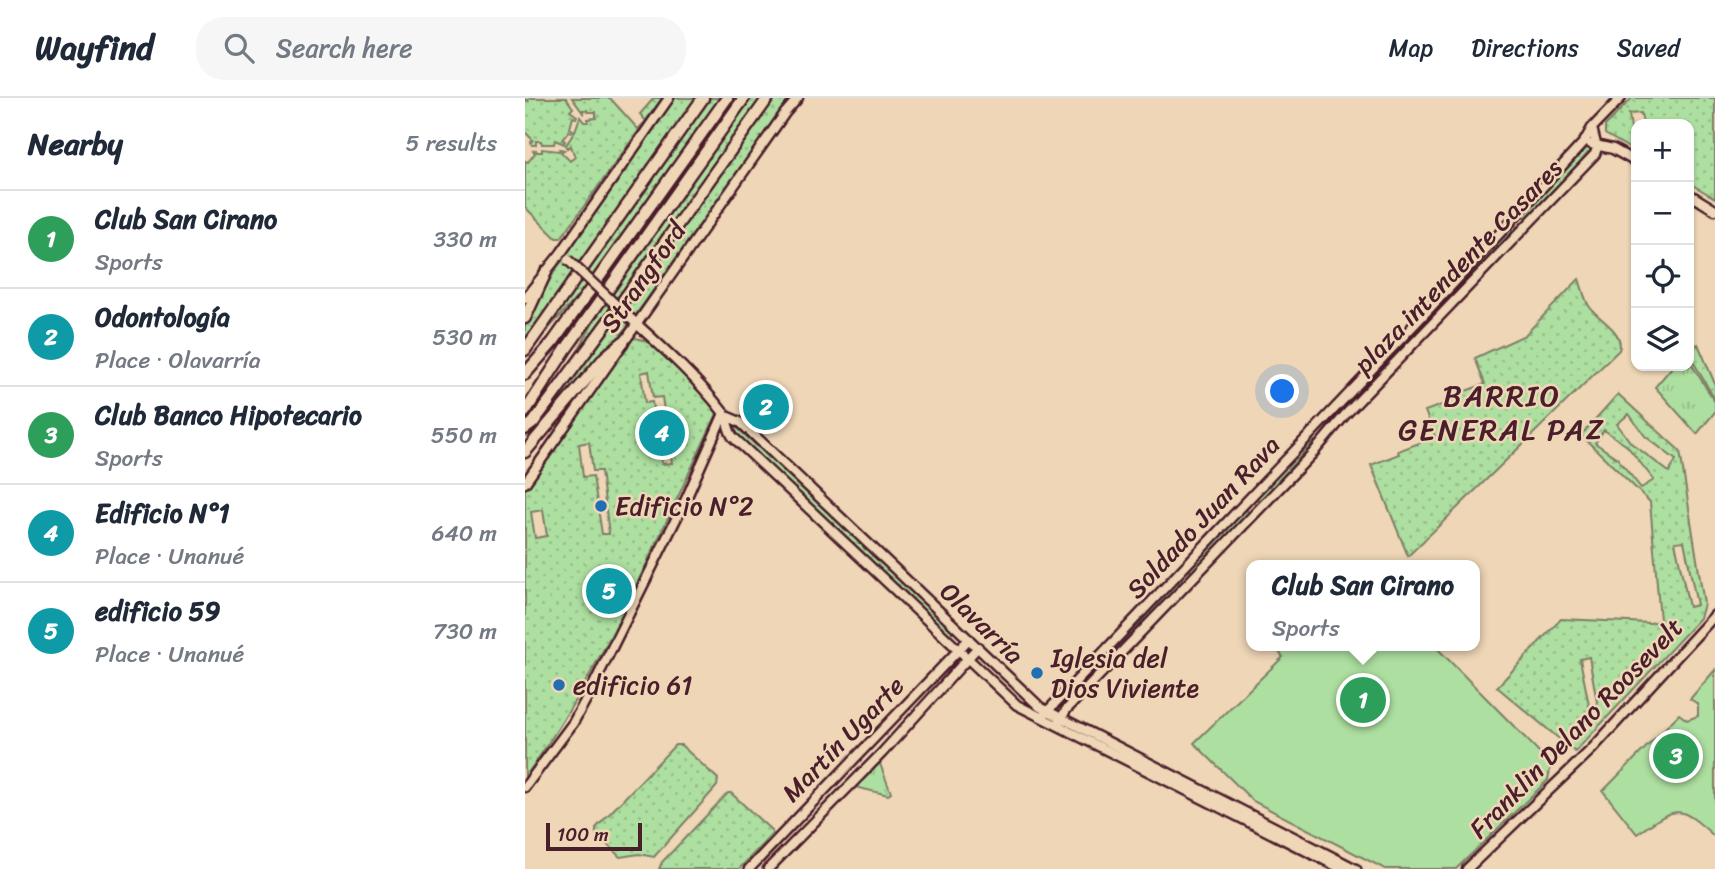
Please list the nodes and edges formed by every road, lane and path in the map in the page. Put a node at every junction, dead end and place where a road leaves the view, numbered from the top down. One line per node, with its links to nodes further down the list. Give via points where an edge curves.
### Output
1 (669, 98): 14 (street)
2 (703, 98): 20 (highway)
3 (727, 98): 21 (highway)
4 (744, 98): 22 (highway)
5 (768, 98): 25 (highway, via 610,320)
6 (798, 98): 18 (street, Strangford)
7 (1621, 98): 8 (street, Soldado Juan Rava)
8 (1592, 128): 9 (street, Soldado Juan Rava); 10 (street)
9 (1584, 142): 10 (street); 33 (street, Soldado Juan Rava)
10 (1596, 145): 11 (street); 24 (street, plaza intendente Casares, via 1595,154)
11 (1631, 159)
12 (1694, 197): 13 (street)
13 (1715, 210)
14 (565, 256): 15 (street); 18 (street, Olavarría, bridge)
15 (546, 272): 16 (street); 17 (highway)
16 (525, 298)
17 (525, 318)
18 (633, 320): 19 (street, Strangford); 23 (street, Olavarría)
19 (623, 342): 26 (highway); 27 (street, Strangford)
20 (525, 350)
21 (525, 374)
22 (525, 412)
23 (725, 415): 29 (street, Olavarría, via 747,428); 31 (street, Olavarría, via 733,437); 35 (street, via 589,694)
24 (1345, 415): 34 (street, Soldado Juan Rava)
25 (525, 429)
26 (525, 452)
27 (525, 483)
28 (1715, 615): 40 (street, Franklin Delano Roosevelt, via 1592,749)
29 (969, 639): 30 (street, Olavarría); 31 (street, Martín Ugarte)
30 (978, 647): 32 (street, Martín Ugarte); 33 (street, Olavarría)
31 (958, 649): 32 (street, Olavarría); 36 (street, Martín Ugarte)
32 (968, 658): 33 (street, Olavarría, via 1012,701); 37 (street, Martín Ugarte)
33 (1044, 714): 34 (street, Olavarría)
34 (1059, 721): 38 (street, Olavarría); 39 (street, Olavarría)
35 (525, 787)
36 (749, 869)
37 (768, 869)
38 (1342, 869)
39 (1356, 869)
40 (1467, 869)

